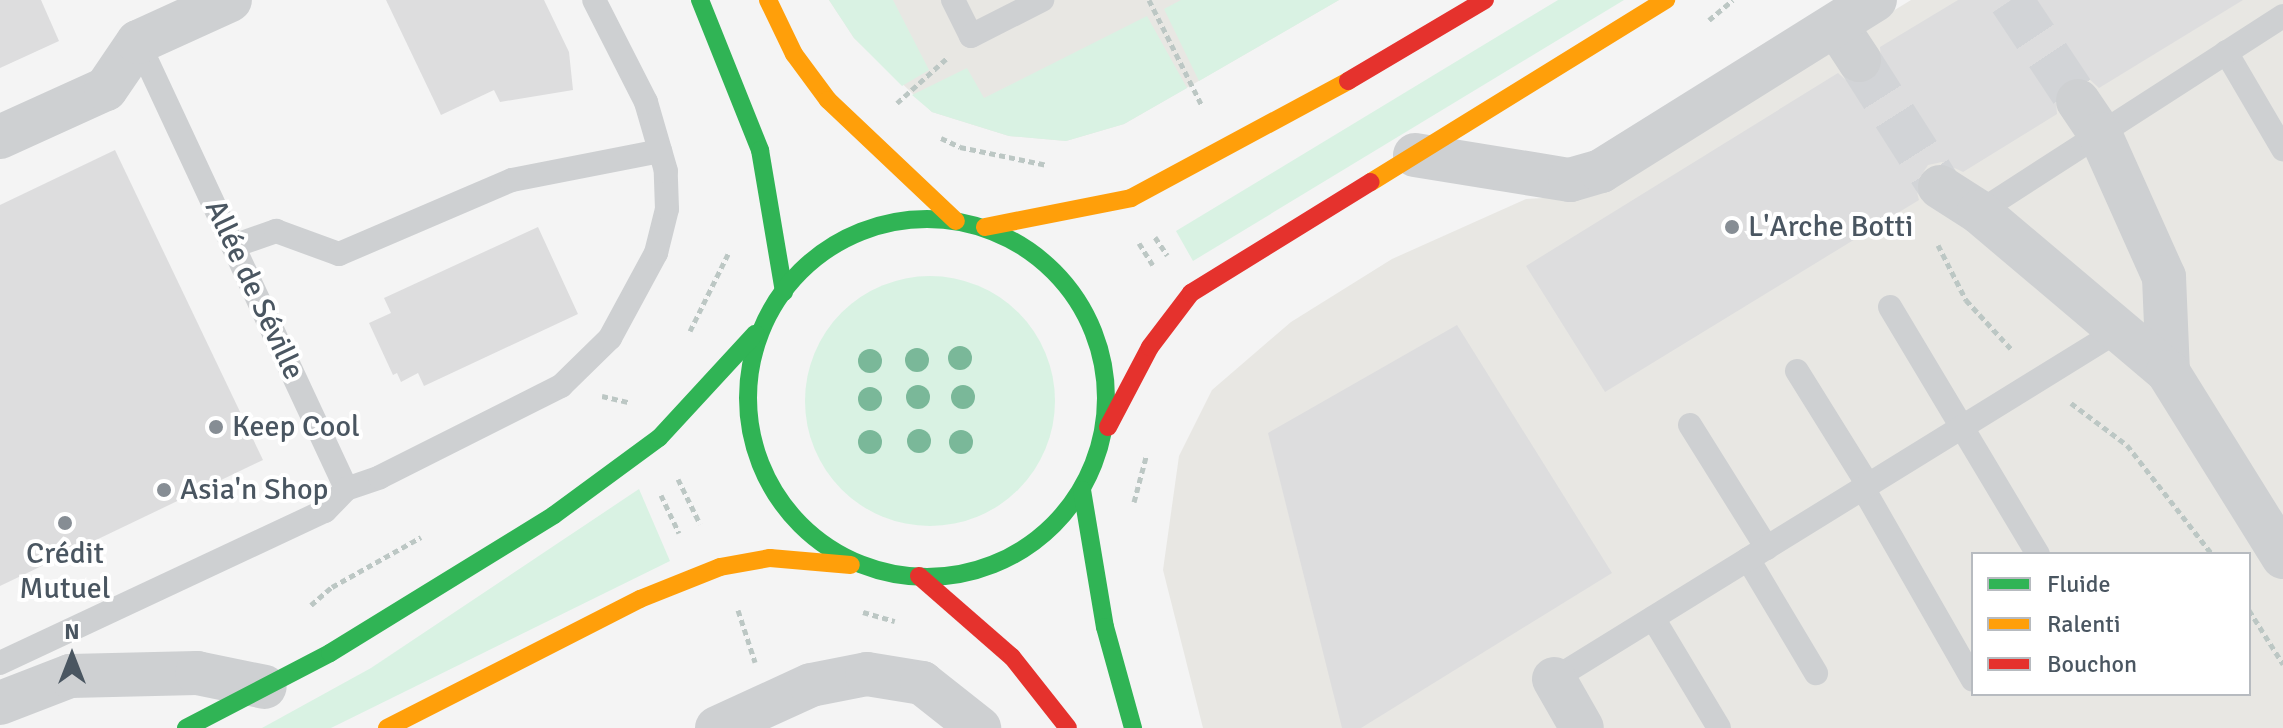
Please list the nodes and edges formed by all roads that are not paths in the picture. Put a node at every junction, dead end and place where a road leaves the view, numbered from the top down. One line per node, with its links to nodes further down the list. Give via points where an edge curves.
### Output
1 (230, 0): 11 (street)
2 (594, 0): 16 (lane, via 646,102)
3 (700, 0): 23 (main road, via 763,160)
4 (768, 0): 20 (main road, via 794,54 828,100)
5 (953, 0): 6 (lane, via 971,36)
6 (1042, 0)
7 (1485, 0): 21 (main road, via 1338,87 1131,198)
8 (1666, 0): 17 (main road)
9 (1875, 0): 17 (street, via 1848,42 1601,171 1570,180)
10 (2283, 16): 12 (lane)
11 (138, 42): 14 (street, via 106,89); 22 (lane, Allée de Séville)
12 (2226, 52): 13 (lane); 15 (lane)
13 (2089, 117): 19 (lane); 28 (street, via 2164,277)
14 (0, 137)
15 (2283, 149)
16 (660, 151): 22 (lane, via 512,180 339,254 276,231); 33 (lane, via 667,209 656,253 610,338 561,386)
17 (1415, 155): 31 (main road, via 1191,293 1150,347)
18 (1940, 187): 19 (street)
19 (1979, 212): 26 (street)
20 (956, 221): 21 (main road); 23 (main road, via 935,218 871,227 825,250)
21 (985, 227): 31 (main road, via 1039,257 1060,276 1089,318 1107,380)
22 (233, 246): 33 (lane, Allée de Séville)
23 (784, 292): 25 (main road)
24 (1890, 307): 30 (lane)
25 (762, 326): 38 (main road, via 747,401 761,466 787,510 818,541); 45 (main road, via 659,438 554,515)
26 (2119, 330): 28 (street); 30 (lane)
27 (1797, 371): 32 (lane)
28 (2168, 372): 37 (street)
29 (1690, 425): 36 (lane)
30 (1963, 426): 32 (lane); 35 (lane)
31 (1103, 436): 34 (main road)
32 (1866, 487): 36 (lane); 43 (lane)
33 (346, 489): 41 (lane, via 325,511)
34 (1082, 490): 39 (main road, via 1040,537 1011,556 971,571); 52 (main road, via 1105,627)
35 (2037, 552)
36 (1758, 554): 40 (lane); 42 (lane)
37 (2283, 557)
38 (877, 570): 39 (main road); 48 (main road, via 804,558 720,567 640,599)
39 (919, 576): 51 (main road, via 1012,657)
40 (1653, 618): 44 (lane); 54 (lane)
41 (0, 663)
42 (1816, 673)
43 (1971, 676)
44 (1554, 679): 53 (street)
45 (265, 687): 46 (street, via 197,673 70,676); 47 (main road)
46 (0, 703)
47 (186, 728)
48 (387, 728)
49 (717, 728): 50 (street, via 811,685 867,674 922,683)
50 (979, 728)
51 (1068, 728)
52 (1133, 728)
53 (1582, 728)
54 (1719, 728)

